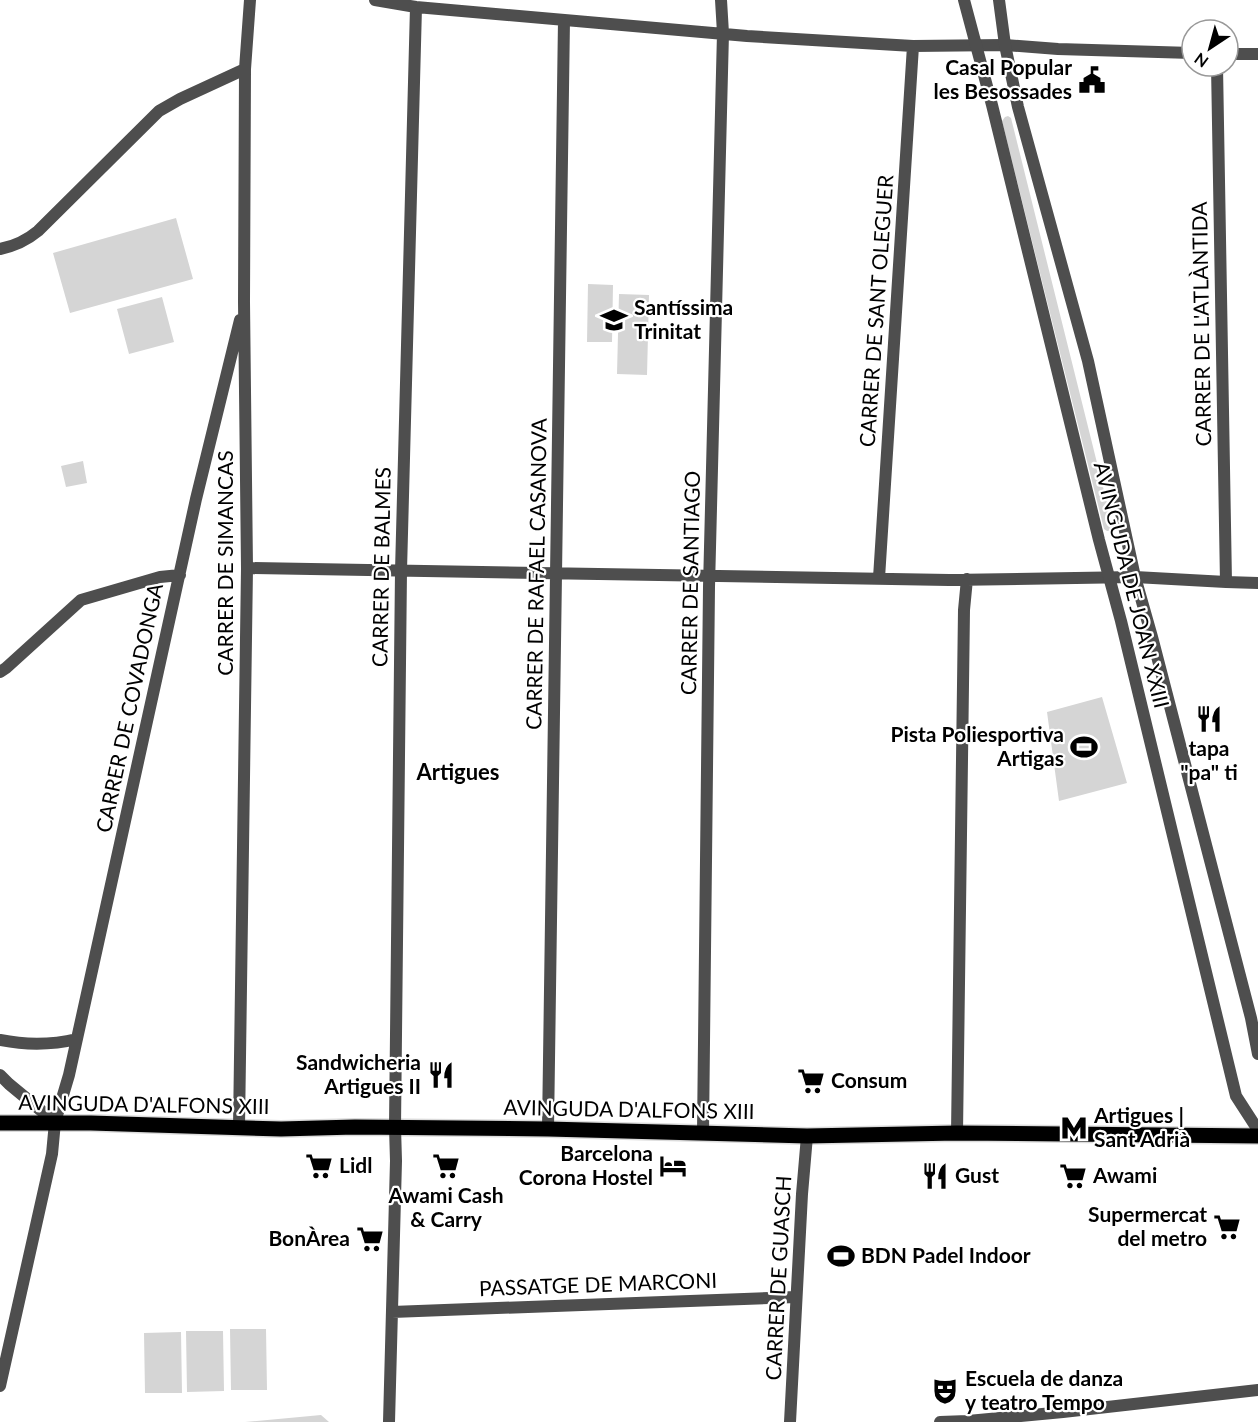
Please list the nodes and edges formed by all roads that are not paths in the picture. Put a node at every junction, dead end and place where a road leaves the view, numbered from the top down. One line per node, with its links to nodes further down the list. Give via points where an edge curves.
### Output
1 (250, 0): 15 (street, CARRER DE SIMANCAS)
2 (375, 0): 6 (street)
3 (721, 0): 8 (street, CARRER DE SANTIAGO)
4 (963, 0): 10 (street, AVINGUDA DE JOAN XXIII)
5 (999, 0): 11 (street, AVINGUDA DE JOAN XXIII)
6 (416, 7): 7 (street); 20 (street, CARRER DE BALMES)
7 (564, 20): 8 (street); 21 (street, CARRER DE RAFAEL CASANOVA)
8 (723, 33): 9 (street); 23 (street, CARRER DE SANTIAGO)
9 (913, 45): 10 (street); 26 (street, CARRER DE SANT OLEGUER)
10 (975, 45): 11 (street); 24 (street, AVINGUDA DE JOAN XXIII)
11 (1005, 45): 12 (street); 25 (street, AVINGUDA DE JOAN XXIII, via 1018,107 1088,361)
12 (1180, 52)
13 (1240, 54): 14 (street)
14 (1258, 54)
15 (245, 69): 17 (street, via 159,111 38,231 14,246); 18 (street, CARRER DE SIMANCAS)
16 (1217, 78): 28 (street, CARRER DE L'ATLÀNTIDA)
17 (0, 249)
18 (244, 302): 19 (street, CARRER DE SIMANCAS); 22 (street, CARRER DE COVADONGA)
19 (247, 568): 20 (street); 37 (street, CARRER DE SIMANCAS)
20 (401, 571): 21 (street); 38 (street, CARRER DE BALMES)
21 (557, 573): 23 (street); 39 (street, CARRER DE RAFAEL CASANOVA)
22 (180, 575): 30 (street, via 81,600); 31 (street, CARRER DE COVADONGA)
23 (709, 575): 26 (street); 41 (street, CARRER DE SANTIAGO)
24 (1110, 577): 25 (street); 27 (street); 40 (street, AVINGUDA DE JOAN XXIII, via 1236,1096)
25 (1135, 577): 28 (street); 33 (street, AVINGUDA DE JOAN XXIII)
26 (879, 578): 27 (street)
27 (967, 579): 42 (street)
28 (1227, 582): 29 (street)
29 (1258, 583)
30 (0, 672)
31 (77, 1039): 32 (street, via 41,1044); 35 (street, CARRER DE COVADONGA)
32 (0, 1041)
33 (1258, 1054)
34 (0, 1075): 35 (street)
35 (55, 1122): 36 (main road, AVINGUDA D'ALFONS XIII); 37 (main road, AVINGUDA D'ALFONS XIII); 47 (street, CARRER DE COVADONGA, via 52,1154)
36 (0, 1123)
37 (239, 1127): 38 (main road, AVINGUDA D'ALFONS XIII)
38 (395, 1127): 39 (main road, AVINGUDA D'ALFONS XIII); 46 (street, CARRER DE BALMES)
39 (548, 1129): 41 (main road, AVINGUDA D'ALFONS XIII)
40 (1258, 1130)
41 (703, 1133): 43 (main road, AVINGUDA D'ALFONS XIII)
42 (957, 1133): 43 (main road, AVINGUDA D'ALFONS XIII); 44 (main road, AVINGUDA D'ALFONS XIII)
43 (807, 1136): 45 (street, CARRER DE GUASCH)
44 (1258, 1136)
45 (796, 1297): 46 (street, PASSATGE DE MARCONI); 50 (street, CARRER DE GUASCH)
46 (397, 1312): 49 (street, CARRER DE BALMES)
47 (0, 1386)
48 (1258, 1390): 52 (street)
49 (389, 1422)
50 (790, 1422)
51 (940, 1422): 52 (street)
52 (967, 1422)

